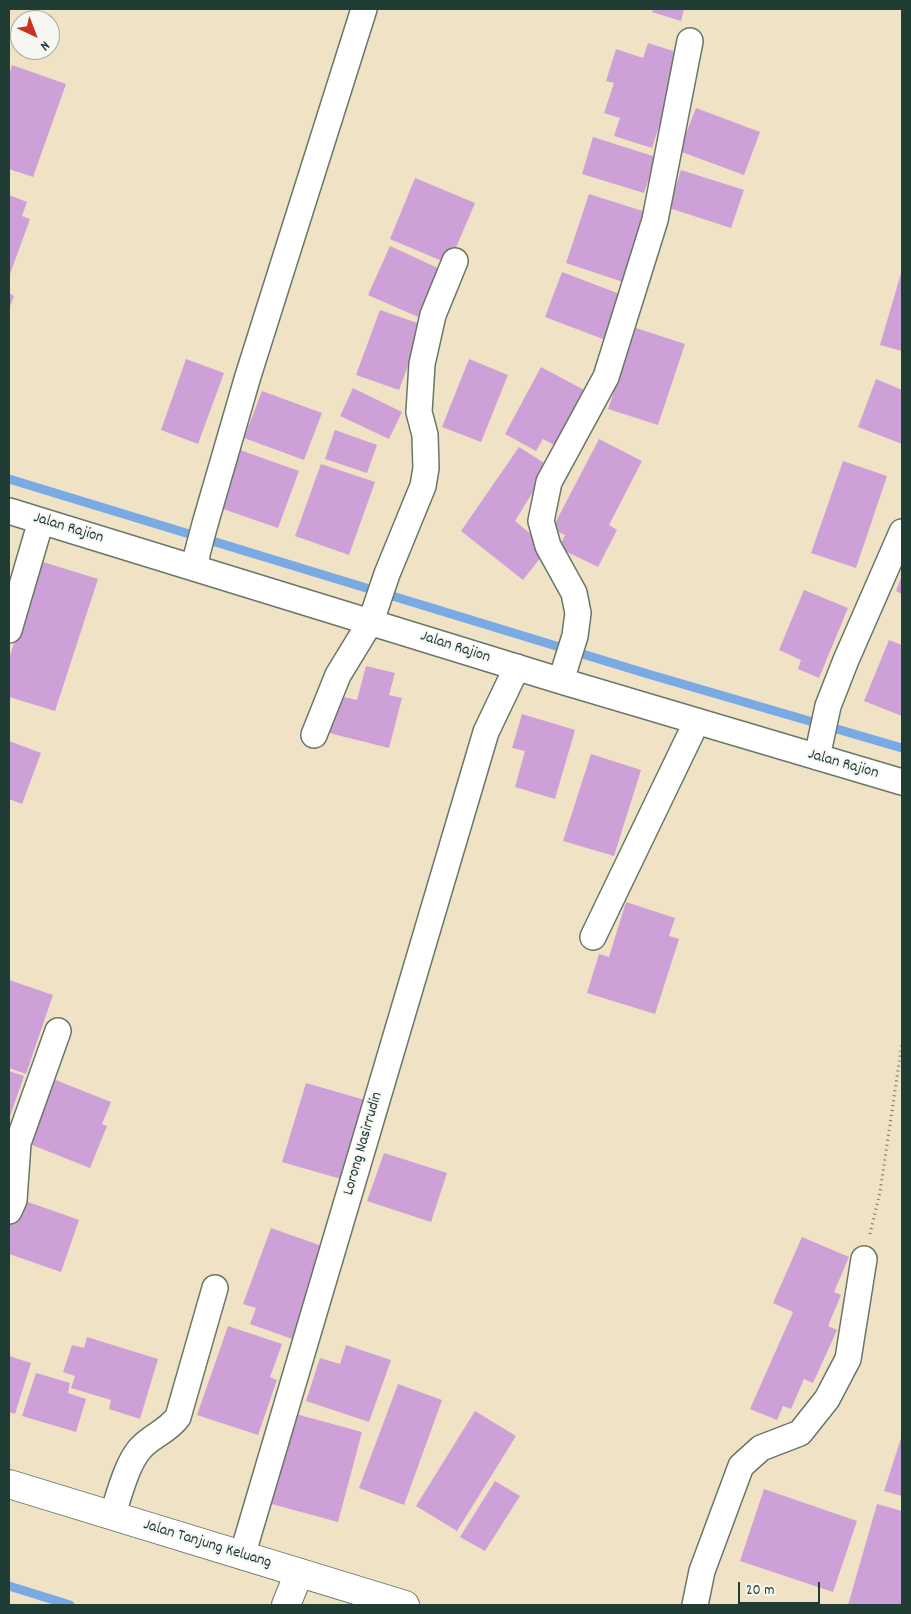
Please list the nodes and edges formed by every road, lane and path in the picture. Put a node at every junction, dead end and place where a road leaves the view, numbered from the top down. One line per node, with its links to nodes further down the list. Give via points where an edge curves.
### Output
1 (364, 9): 7 (street, via 248,376)
2 (690, 41): 11 (street, via 655,220 606,377 549,482 541,521 548,546 574,593 578,613 575,636)
3 (455, 261): 8 (street, via 433,315 422,364 419,412 425,434 423,486)
4 (9, 511): 5 (street, Jalan Rajion)
5 (39, 528): 7 (street, Jalan Rajion); 9 (street)
6 (902, 532): 14 (street, via 828,706)
7 (197, 561): 8 (street, Jalan Rajion)
8 (373, 615): 10 (street, Jalan Rajion); 13 (street, via 338,675)
9 (9, 630)
10 (517, 667): 11 (street, Jalan Rajion); 24 (street, Lorong Nasirrudin, via 486,732)
11 (561, 675): 12 (street, Jalan Rajion)
12 (697, 721): 14 (street, Jalan Rajion); 16 (street)
13 (314, 735)
14 (819, 750): 15 (street, Jalan Rajion)
15 (902, 782)
16 (593, 937)
17 (58, 1031): 19 (street, via 18,1143 14,1200)
18 (902, 1043): 20 (path, via 880,1192)
19 (9, 1211)
20 (864, 1259): 28 (street, via 848,1359 827,1399 800,1433 761,1448 741,1466 702,1571)
21 (215, 1288): 23 (street, via 178,1417 140,1449 132,1460)
22 (9, 1484): 23 (main road, Jalan Tanjung Keluang)
23 (112, 1516): 24 (main road, Jalan Tanjung Keluang)
24 (242, 1556): 25 (main road, Jalan Tanjung Keluang)
25 (300, 1573): 26 (main road); 27 (main road, Jalan Tanjung Keluang)
26 (286, 1605)
27 (405, 1605)
28 (695, 1605)

